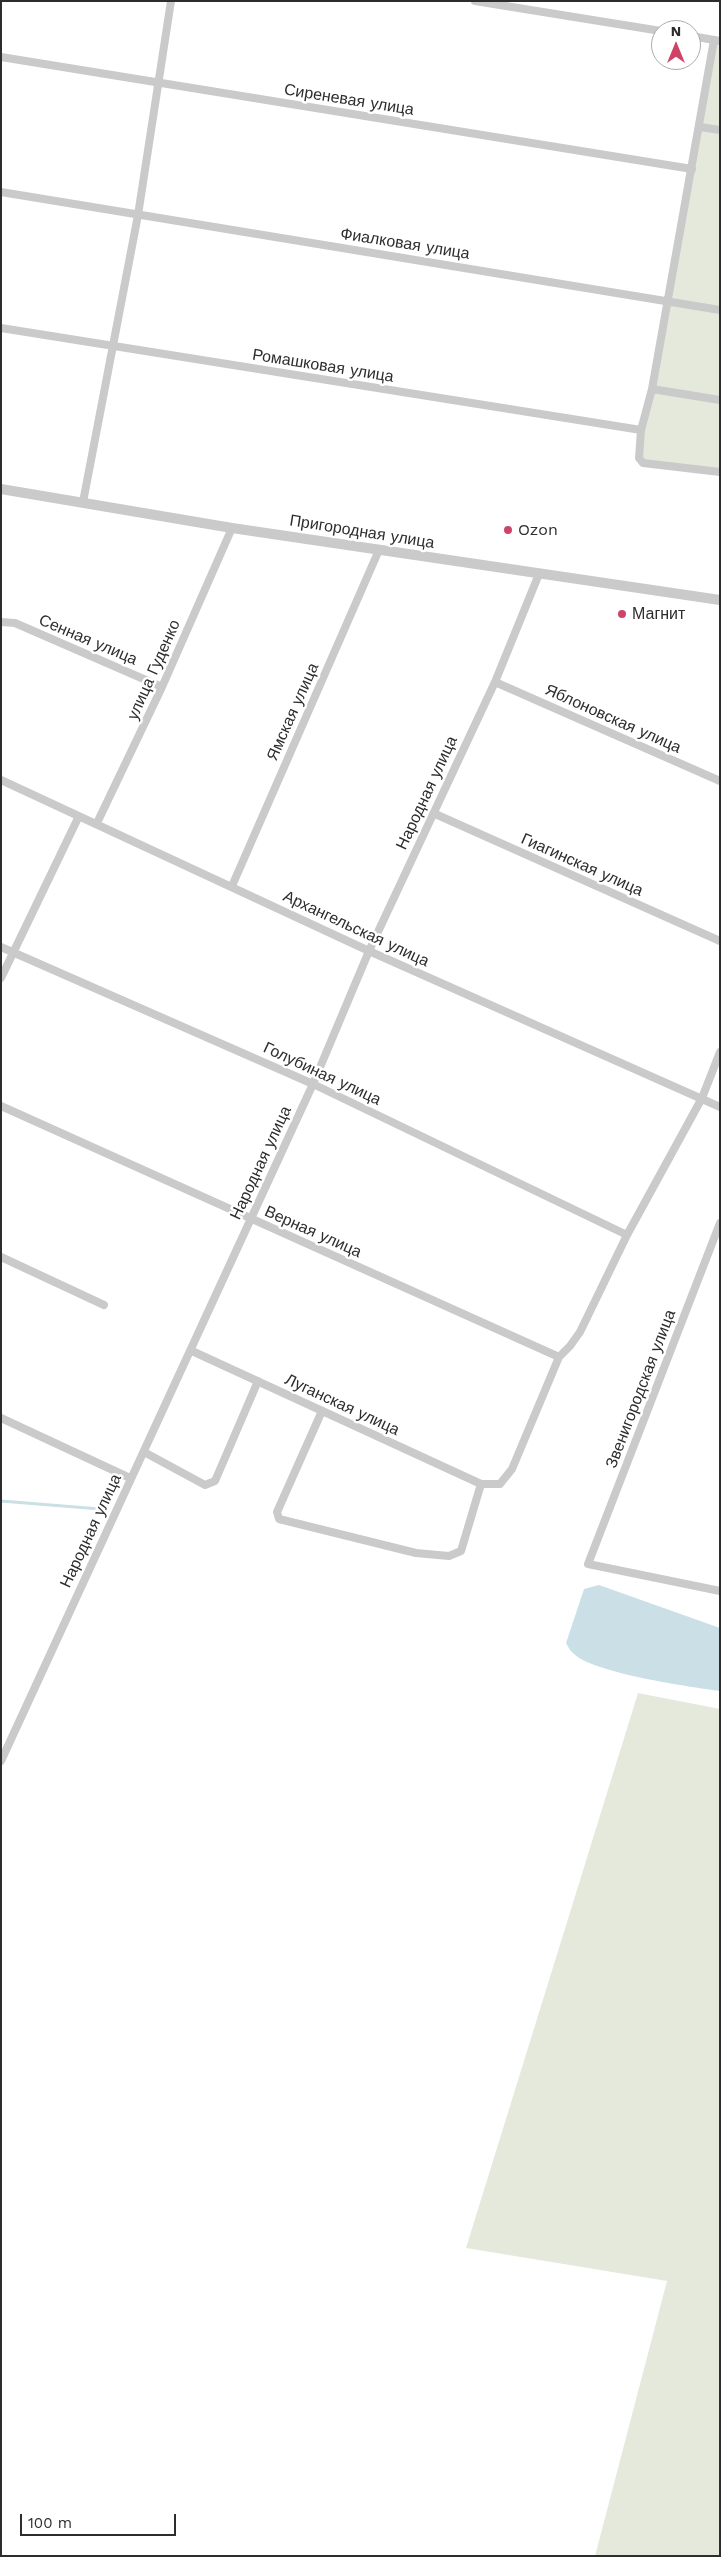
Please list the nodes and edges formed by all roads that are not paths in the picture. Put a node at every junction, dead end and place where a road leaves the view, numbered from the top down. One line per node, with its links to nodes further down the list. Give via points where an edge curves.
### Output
1 (171, 1): 7 (street)
2 (475, 1): 3 (street)
3 (651, 29)
4 (701, 38): 5 (street)
5 (717, 40): 8 (street)
6 (1, 57): 7 (street, Сиреневая улица)
7 (159, 83): 10 (street, Сиреневая улица); 12 (street)
8 (700, 127): 9 (street); 10 (street)
9 (720, 130)
10 (692, 169): 13 (street)
11 (1, 192): 12 (street, Фиалковая улица)
12 (138, 215): 13 (street, Фиалковая улица); 16 (street)
13 (667, 302): 14 (street, Фиалковая улица); 17 (street)
14 (720, 310)
15 (1, 328): 16 (street, Ромашковая улица)
16 (112, 346): 19 (street, Ромашковая улица); 22 (street)
17 (652, 389): 18 (street); 19 (street)
18 (720, 400)
19 (641, 430): 20 (street, via 639,458 643,463)
20 (720, 472)
21 (1, 489): 22 (street, Пригородная улица)
22 (83, 502): 23 (street, Пригородная улица)
23 (232, 528): 24 (street, Пригородная улица); 29 (street, улица Гуденко)
24 (379, 550): 25 (street, Пригородная улица); 35 (street, Ямская улица)
25 (539, 574): 26 (street, Пригородная улица); 28 (street, Народная улица)
26 (720, 600)
27 (1, 622): 29 (street, Сенная улица, via 15,624)
28 (494, 682): 31 (street, Яблоновская улица); 32 (street, Народная улица)
29 (162, 687): 34 (street, улица Гуденко)
30 (1, 780): 33 (street, Архангельская улица)
31 (720, 781)
32 (433, 813): 36 (street, Гиагинская улица); 38 (street, Народная улица)
33 (79, 816): 34 (street, Архангельская улица); 39 (street)
34 (97, 823): 35 (street, Архангельская улица)
35 (232, 886): 38 (street, Архангельская улица)
36 (720, 941)
37 (1, 947): 39 (street, Голубиная улица)
38 (369, 951): 42 (street, Народная улица); 43 (street, Архангельская улица)
39 (12, 952): 40 (street); 42 (street, Голубиная улица)
40 (1, 978)
41 (720, 1052): 43 (street)
42 (313, 1084): 46 (street, Народная улица); 48 (street, Голубиная улица)
43 (702, 1098): 45 (street, Архангельская улица); 48 (street)
44 (1, 1106): 46 (street, Верная улица)
45 (720, 1107)
46 (250, 1219): 51 (street, Народная улица); 52 (street, Верная улица)
47 (720, 1223): 59 (street, Звенигородская улица, via 588,1564)
48 (627, 1235): 52 (street, via 580,1332)
49 (1, 1257): 50 (street)
50 (104, 1305)
51 (192, 1351): 53 (street, Луганская улица); 56 (street, Народная улица)
52 (559, 1358): 58 (street, via 512,1469 500,1484)
53 (258, 1380): 54 (street, Луганская улица); 56 (street, via 215,1481 205,1485)
54 (322, 1410): 58 (street, Луганская улица); 58 (street, via 277,1512 279,1519 416,1553 449,1556 461,1551)
55 (1, 1418): 57 (street)
56 (144, 1452): 57 (street, Народная улица)
57 (130, 1478): 60 (street, Народная улица)
58 (481, 1484)
59 (720, 1590)
60 (1, 1761)

